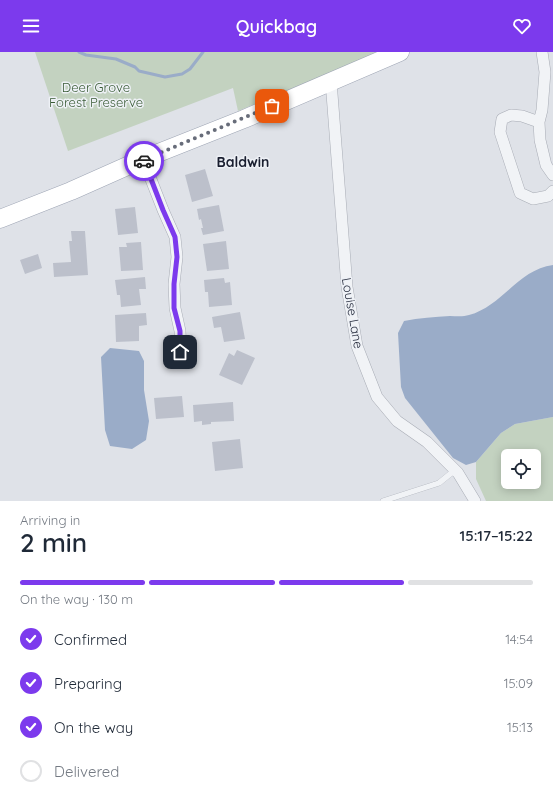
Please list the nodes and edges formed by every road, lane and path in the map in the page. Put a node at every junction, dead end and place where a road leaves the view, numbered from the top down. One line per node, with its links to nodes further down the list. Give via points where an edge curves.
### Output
1 (400, 52): 3 (main road)
2 (542, 52): 4 (street, via 545,72)
3 (331, 81): 5 (main road); 10 (street, Louise Lane, via 347,287 357,346 377,397 397,421 427,442)
4 (539, 122): 6 (street, via 546,165); 7 (street, via 511,115 502,119 500,132 520,193 533,199 548,196)
5 (143, 160): 8 (main road); 9 (street, via 175,237 177,257 174,308 180,331)
6 (553, 175)
7 (553, 190)
8 (0, 219)
9 (180, 352)
10 (455, 470): 11 (lane, via 439,483); 12 (street, Louise Lane)
11 (383, 501)
12 (475, 501)

